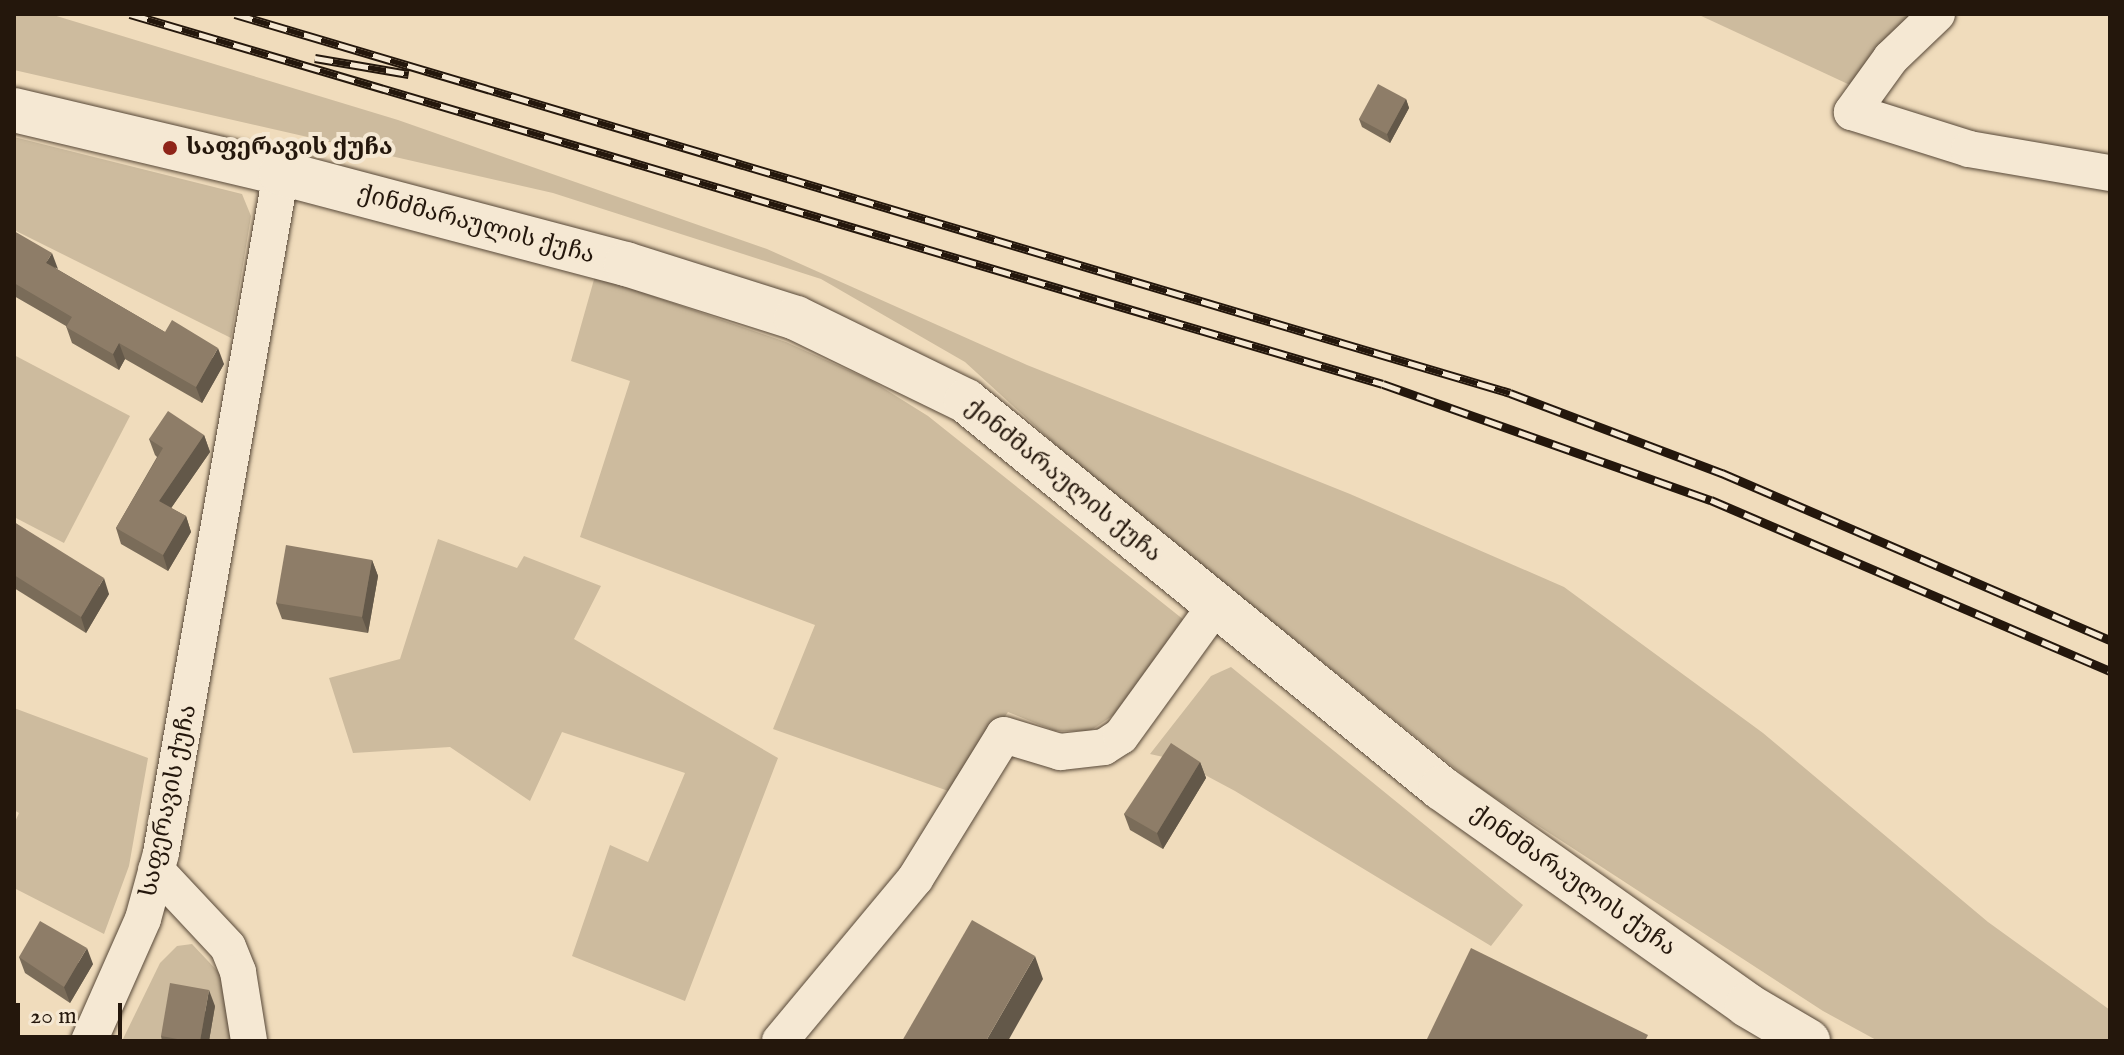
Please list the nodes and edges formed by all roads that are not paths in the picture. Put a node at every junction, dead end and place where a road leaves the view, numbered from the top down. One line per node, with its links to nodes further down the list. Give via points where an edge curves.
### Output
1 (1937, 14): 4 (street, via 1891,58 1852,112 1969,149)
2 (14, 110): 3 (main road, ქინძმარაულის ქუჩა)
3 (281, 173): 5 (main road, ქინძმარაულის ქუჩა, via 626,264 796,318 966,401); 6 (street, საფერავის ქუჩა, via 209,601)
4 (2110, 173)
5 (1216, 605): 9 (street, via 1112,742 1086,753 1060,752 1004,735 915,879); 10 (main road, ქინძმარაულის ქუჩა, via 1441,788 1747,1005)
6 (156, 870): 7 (street, საფერავის ქუჩა, via 143,919); 8 (street, via 228,947 238,972)
7 (89, 1041)
8 (249, 1041)
9 (780, 1041)
10 (1808, 1041)

